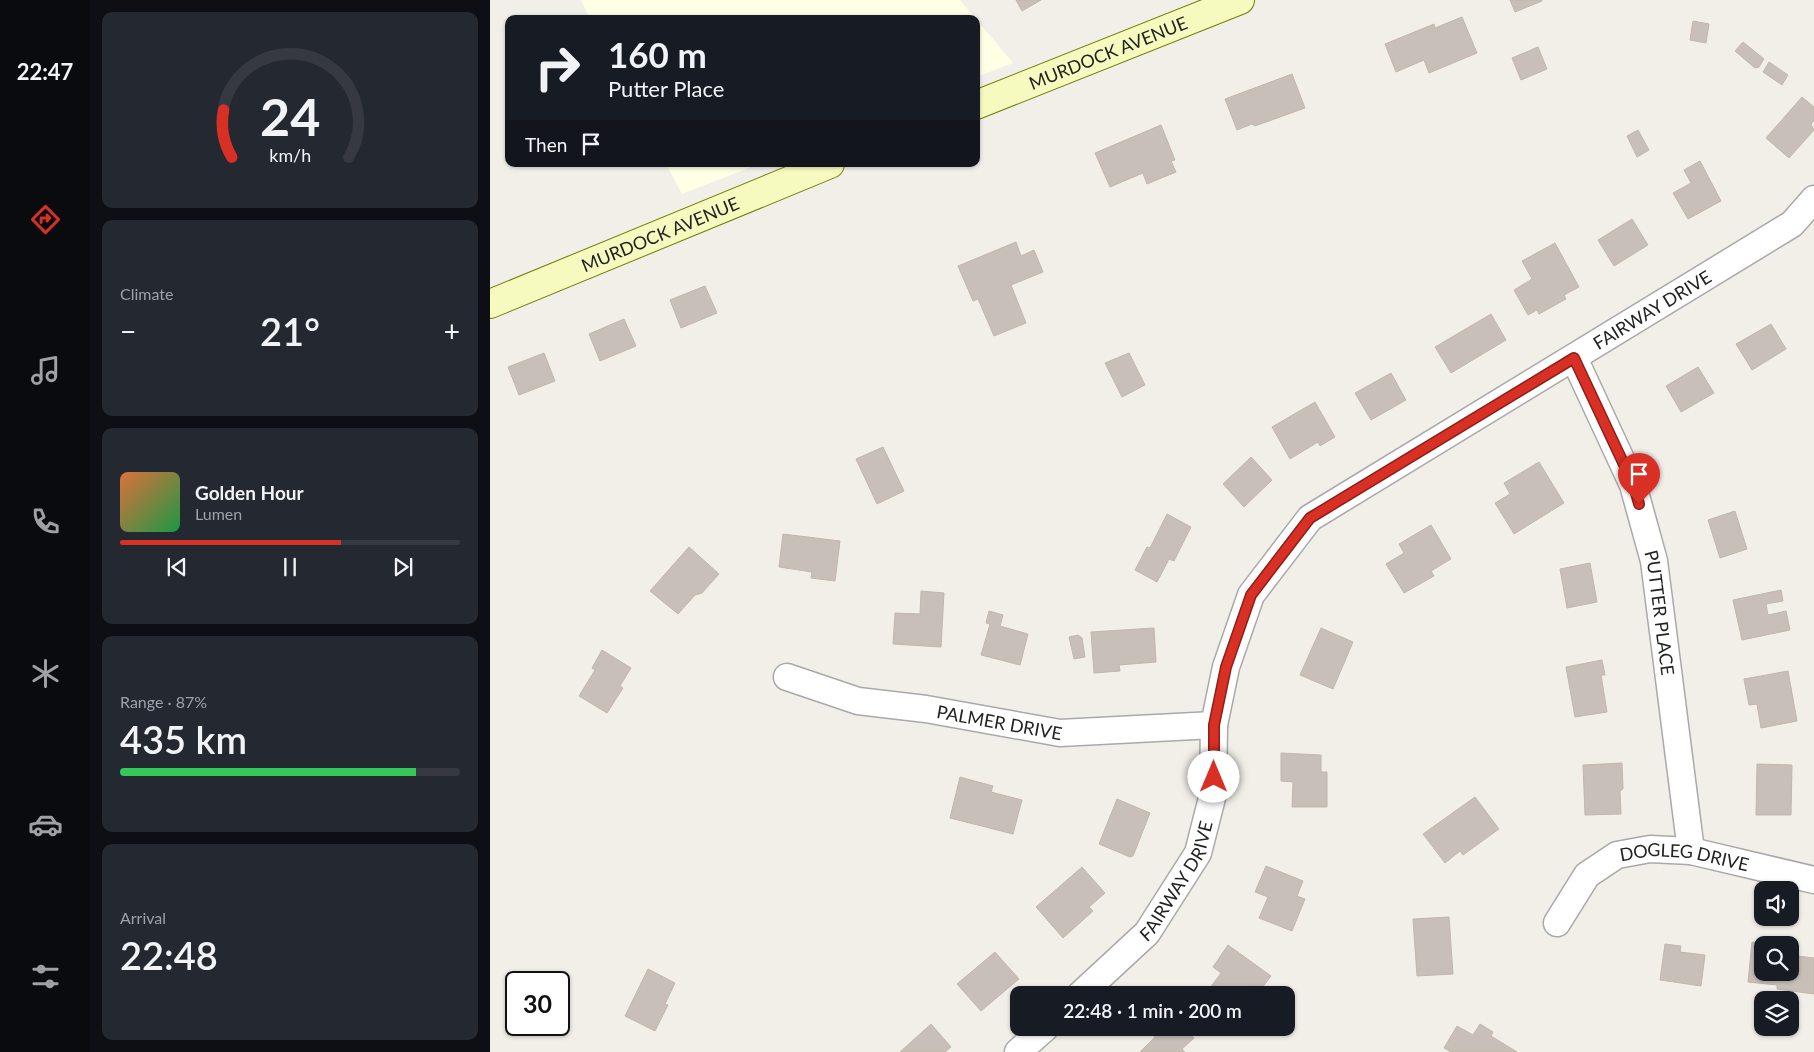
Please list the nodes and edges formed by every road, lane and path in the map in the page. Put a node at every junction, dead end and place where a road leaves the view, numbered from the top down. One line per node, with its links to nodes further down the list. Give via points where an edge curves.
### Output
1 (1240, 0): 2 (main road, MURDOCK AVENUE)
2 (980, 104)
3 (823, 167): 5 (main road, MURDOCK AVENUE)
4 (1814, 199): 6 (street, FAIRWAY DRIVE, via 1792,224)
5 (490, 304)
6 (1574, 358): 8 (street, FAIRWAY DRIVE, via 1310,518 1251,595 1226,667); 9 (street, PUTTER PLACE, via 1634,486 1654,561)
7 (787, 677): 8 (street, PALMER DRIVE, via 858,700 1060,733)
8 (1214, 725): 12 (street, FAIRWAY DRIVE, via 1213,794 1198,853 1147,933)
9 (1691, 851): 10 (street, DOGLEG DRIVE); 11 (street, DOGLEG DRIVE, via 1650,849 1617,855 1587,875)
10 (1814, 880)
11 (1557, 923)
12 (1090, 986)
13 (1036, 1036): 14 (street)
14 (1018, 1052)

